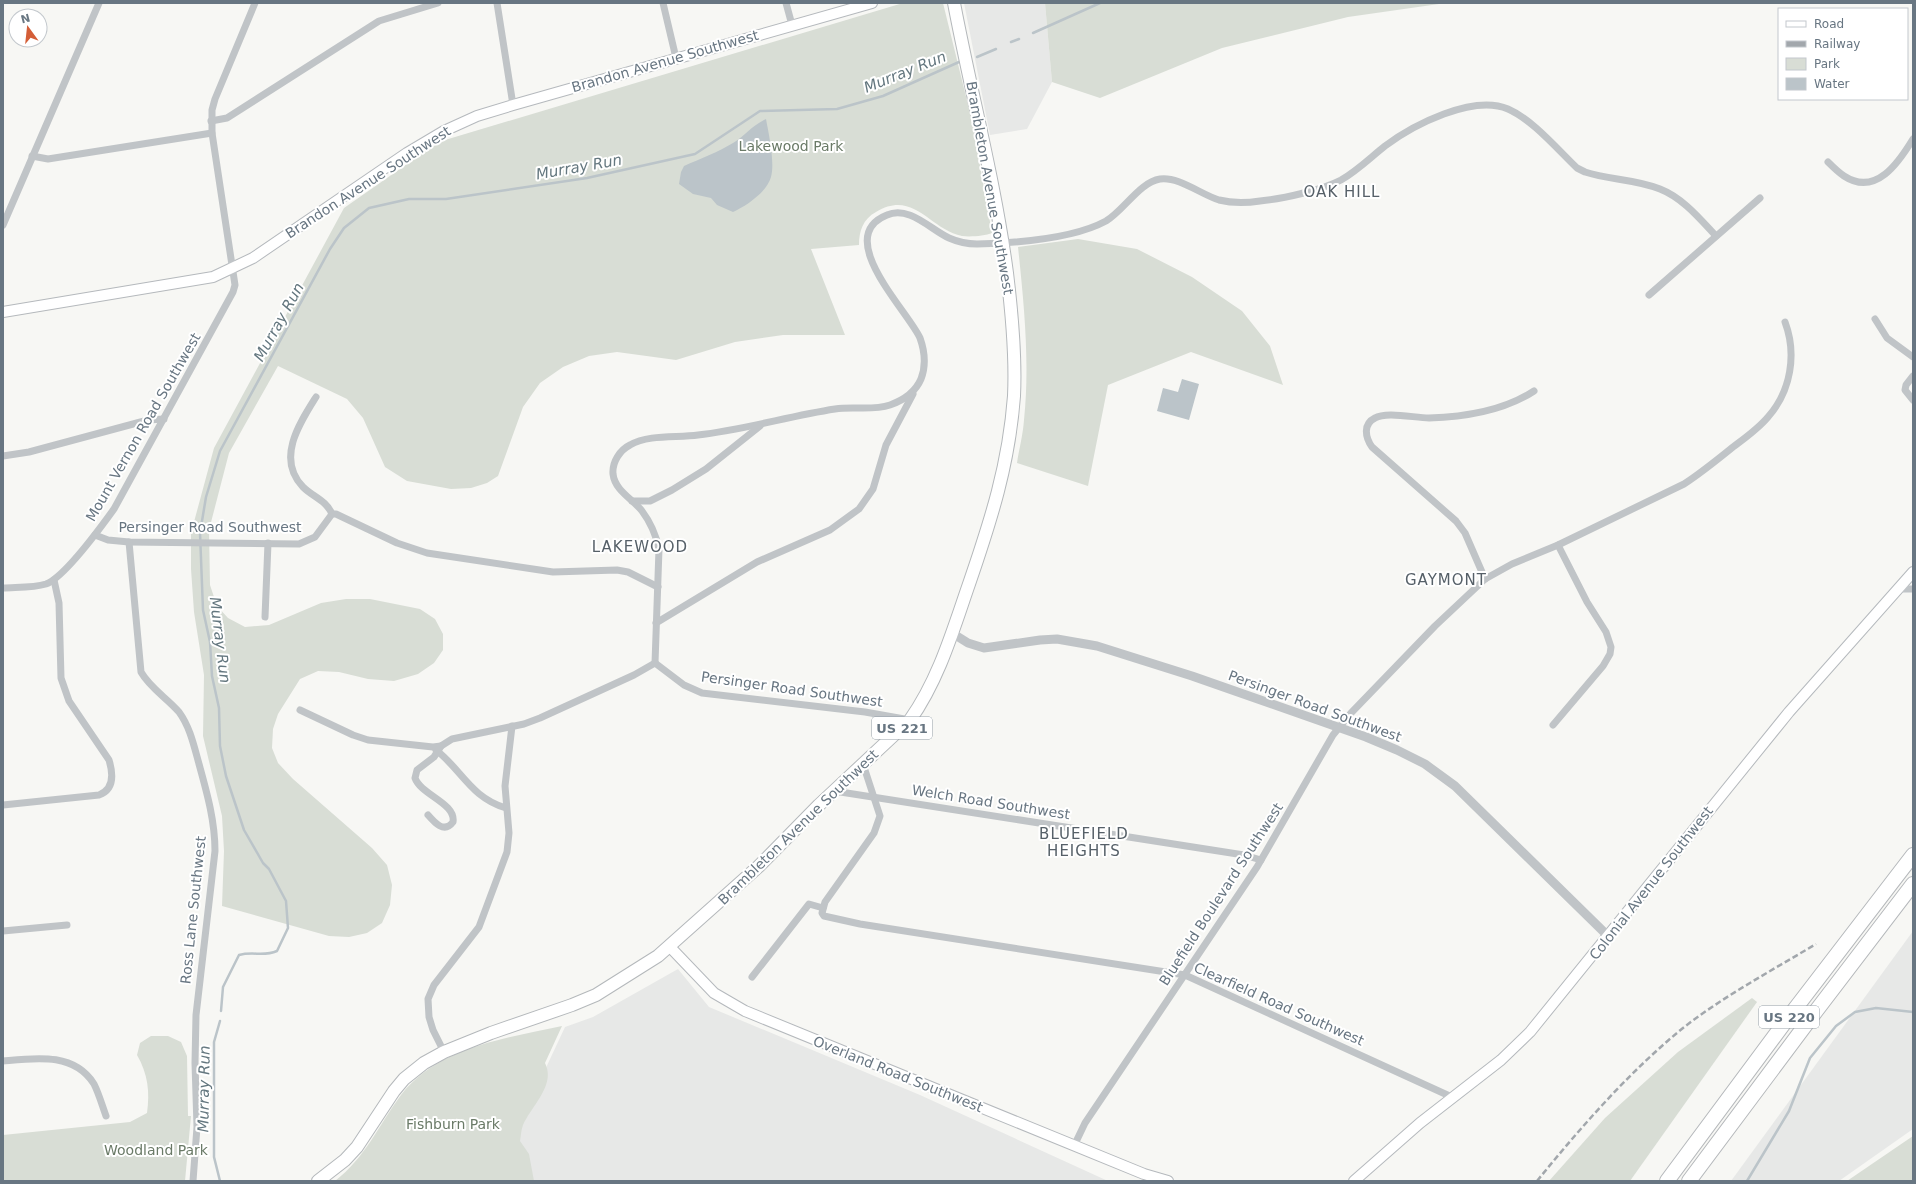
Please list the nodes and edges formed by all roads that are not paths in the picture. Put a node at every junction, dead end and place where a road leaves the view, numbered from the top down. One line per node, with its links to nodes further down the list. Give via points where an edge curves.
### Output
1 (99, 3): 15 (street)
2 (255, 3): 12 (street, Mount Vernon Road Southwest, via 214,99)
3 (438, 3): 12 (street, via 379,21 227,118)
4 (497, 3): 11 (street)
5 (663, 3): 10 (street)
6 (786, 3): 9 (street)
7 (872, 3): 9 (main road, Brandon Avenue Southwest)
8 (954, 3): 20 (main road, Brambleton Avenue Southwest / US 221)
9 (792, 25): 10 (main road, Brandon Avenue Southwest)
10 (676, 58): 11 (main road, Brandon Avenue Southwest)
11 (513, 105): 21 (main road, Brandon Avenue Southwest, via 477,116 444,131 407,153 254,258)
12 (211, 121): 13 (street, Mount Vernon Road Southwest)
13 (212, 133): 15 (street, via 48,159); 21 (street, Mount Vernon Road Southwest)
14 (1913, 139): 16 (street, via 1899,162 1877,179 1850,180)
15 (32, 156): 18 (street)
16 (1828, 162)
17 (1760, 198): 19 (street)
18 (3, 225)
19 (1716, 236): 20 (street, via 1694,213 1669,193 1650,186 1585,172 1577,168 1517,114 1498,106 1488,105 1456,110 1425,122 1388,144 1341,180 1321,187 1260,202 1229,202 1207,196 1171,180 1160,179 1145,186 1120,211 1096,226 1062,236); 22 (street)
20 (1002, 242): 29 (street, via 958,242 912,216 900,213 886,215 874,224 868,244 876,271 883,285 910,320 923,347 924,368); 50 (main road, Brambleton Avenue Southwest / US 221, via 1010,297 1014,359 1011,426 1002,481 993,513)
21 (232, 269): 23 (main road, Brandon Avenue Southwest, via 198,281); 32 (street, Mount Vernon Road Southwest, via 235,285 233,292)
22 (1649, 295)
23 (3, 312)
24 (1875, 319): 26 (street, via 1887,338)
25 (1785, 322): 40 (street, Bluefield Boulevard Southwest, via 1790,341 1790,372 1782,398 1767,419 1684,484)
26 (1913, 357)
27 (1913, 376): 31 (street, via 1906,385 1906,390)
28 (1534, 391): 42 (street, via 1513,402 1474,412 1429,418 1379,416 1369,423 1366,435 1372,447 1456,522 1464,533)
29 (914, 392): 33 (street, via 894,404 881,408 835,409); 49 (street, via 886,445 874,489 859,509 830,530 757,562)
30 (316, 397): 36 (street, via 294,436 290,461 295,476 303,486 324,502)
31 (1913, 400)
32 (164, 419): 34 (street, via 148,420 29,452); 37 (street, Mount Vernon Road Southwest, via 114,509)
33 (761, 424): 35 (street, via 706,469 672,490 650,501); 35 (street, via 718,433 648,439 631,444 618,455 613,472 617,485)
34 (3, 456)
35 (632, 501): 44 (street, via 644,514 656,538 659,555)
36 (332, 514): 39 (street, Persinger Road Southwest, via 320,532 307,542); 44 (street, via 338,514 397,543 427,553 553,572 618,570)
37 (95, 535): 38 (street, Persinger Road Southwest, via 108,540); 43 (street, Mount Vernon Road Southwest)
38 (129, 542): 39 (street, Persinger Road Southwest); 81 (street, Ross Lane Southwest, via 141,672 146,680 164,695 186,724 209,799 215,832 196,1015 198,1127)
39 (268, 543): 48 (street)
40 (1558, 545): 42 (street, Bluefield Boulevard Southwest, via 1512,564); 54 (street, via 1587,602 1606,632 1611,647 1603,666)
41 (1913, 572): 46 (main road, Colonial Avenue Southwest)
42 (1485, 579): 56 (street, Bluefield Boulevard Southwest, via 1435,626)
43 (54, 580): 45 (street, via 42,585); 61 (street, via 59,603 60,667 64,690 109,760 112,768 111,784 99,795)
44 (658, 586): 49 (street)
45 (3, 588)
46 (1898, 589): 47 (street); 70 (main road, Colonial Avenue Southwest, via 1789,712)
47 (1913, 589)
48 (265, 617)
49 (656, 623): 51 (street)
50 (952, 633): 53 (main road, Brambleton Avenue Southwest / US 221, via 931,686); 56 (street, Persinger Road Southwest, via 968,644 984,648 1057,639 1097,646)
51 (655, 663): 53 (street, Persinger Road Southwest, via 684,686 702,693 865,712); 55 (street, via 540,718)
52 (300, 710): 57 (street, via 368,740)
53 (910, 720): 58 (main road, Brambleton Avenue Southwest / US 221)
54 (1553, 725)
55 (512, 726): 57 (street, via 462,736); 62 (street, via 506,768)
56 (1339, 727): 65 (street, Bluefield Boulevard Southwest); 70 (street, Persinger Road Southwest, via 1397,750 1439,773)
57 (438, 748): 62 (street, via 478,793); 63 (street, via 417,770 415,778 421,787 448,808 452,813 453,822 448,827 443,827)
58 (863, 764): 59 (main road, Brambleton Avenue Southwest / US 221); 60 (street)
59 (834, 792): 60 (street, Welch Road Southwest); 71 (main road, Brambleton Avenue Southwest / US 221, via 759,866)
60 (874, 797): 65 (street, Welch Road Southwest, via 1244,855); 67 (street, via 880,816 874,833)
61 (3, 805)
62 (506, 808): 74 (street, via 510,833 507,852 483,918 470,940 434,985 428,998 429,1017)
63 (428, 815)
64 (1913, 855): 87 (highway, US 220)
65 (1261, 860): 72 (street, Bluefield Boulevard Southwest)
66 (1913, 884): 88 (highway, US 220)
67 (822, 908): 72 (street, Clearfield Road Southwest, via 824,916 860,924); 73 (street, via 808,904)
68 (67, 924): 69 (street)
69 (3, 931)
70 (1608, 936): 76 (main road, Colonial Avenue Southwest, via 1519,1044)
71 (670, 947): 74 (main road, Brambleton Avenue Southwest / US 221, via 596,995); 78 (main road, Overland Road Southwest, via 714,993 745,1012)
72 (1185, 975): 76 (street, Clearfield Road Southwest); 78 (street, Bluefield Boulevard Southwest, via 1085,1123)
73 (752, 977)
74 (444, 1052): 82 (main road, Brambleton Avenue Southwest / US 221, via 424,1063 404,1079 357,1147)
75 (3, 1061): 77 (street, via 50,1059 71,1064 80,1069 93,1083)
76 (1454, 1098): 79 (main road, Colonial Avenue Southwest)
77 (106, 1116)
78 (1074, 1146): 80 (main road, Overland Road Southwest)
79 (1365, 1170): 85 (main road, Colonial Avenue Southwest); 86 (main road, Colonial Avenue Southwest)
80 (1144, 1174): 83 (main road, Overland Road Southwest); 84 (main road, Overland Road Southwest)
81 (192, 1181)
82 (318, 1181)
83 (1153, 1181)
84 (1168, 1181)
85 (1350, 1181)
86 (1354, 1181)
87 (1667, 1181)
88 (1689, 1181)

